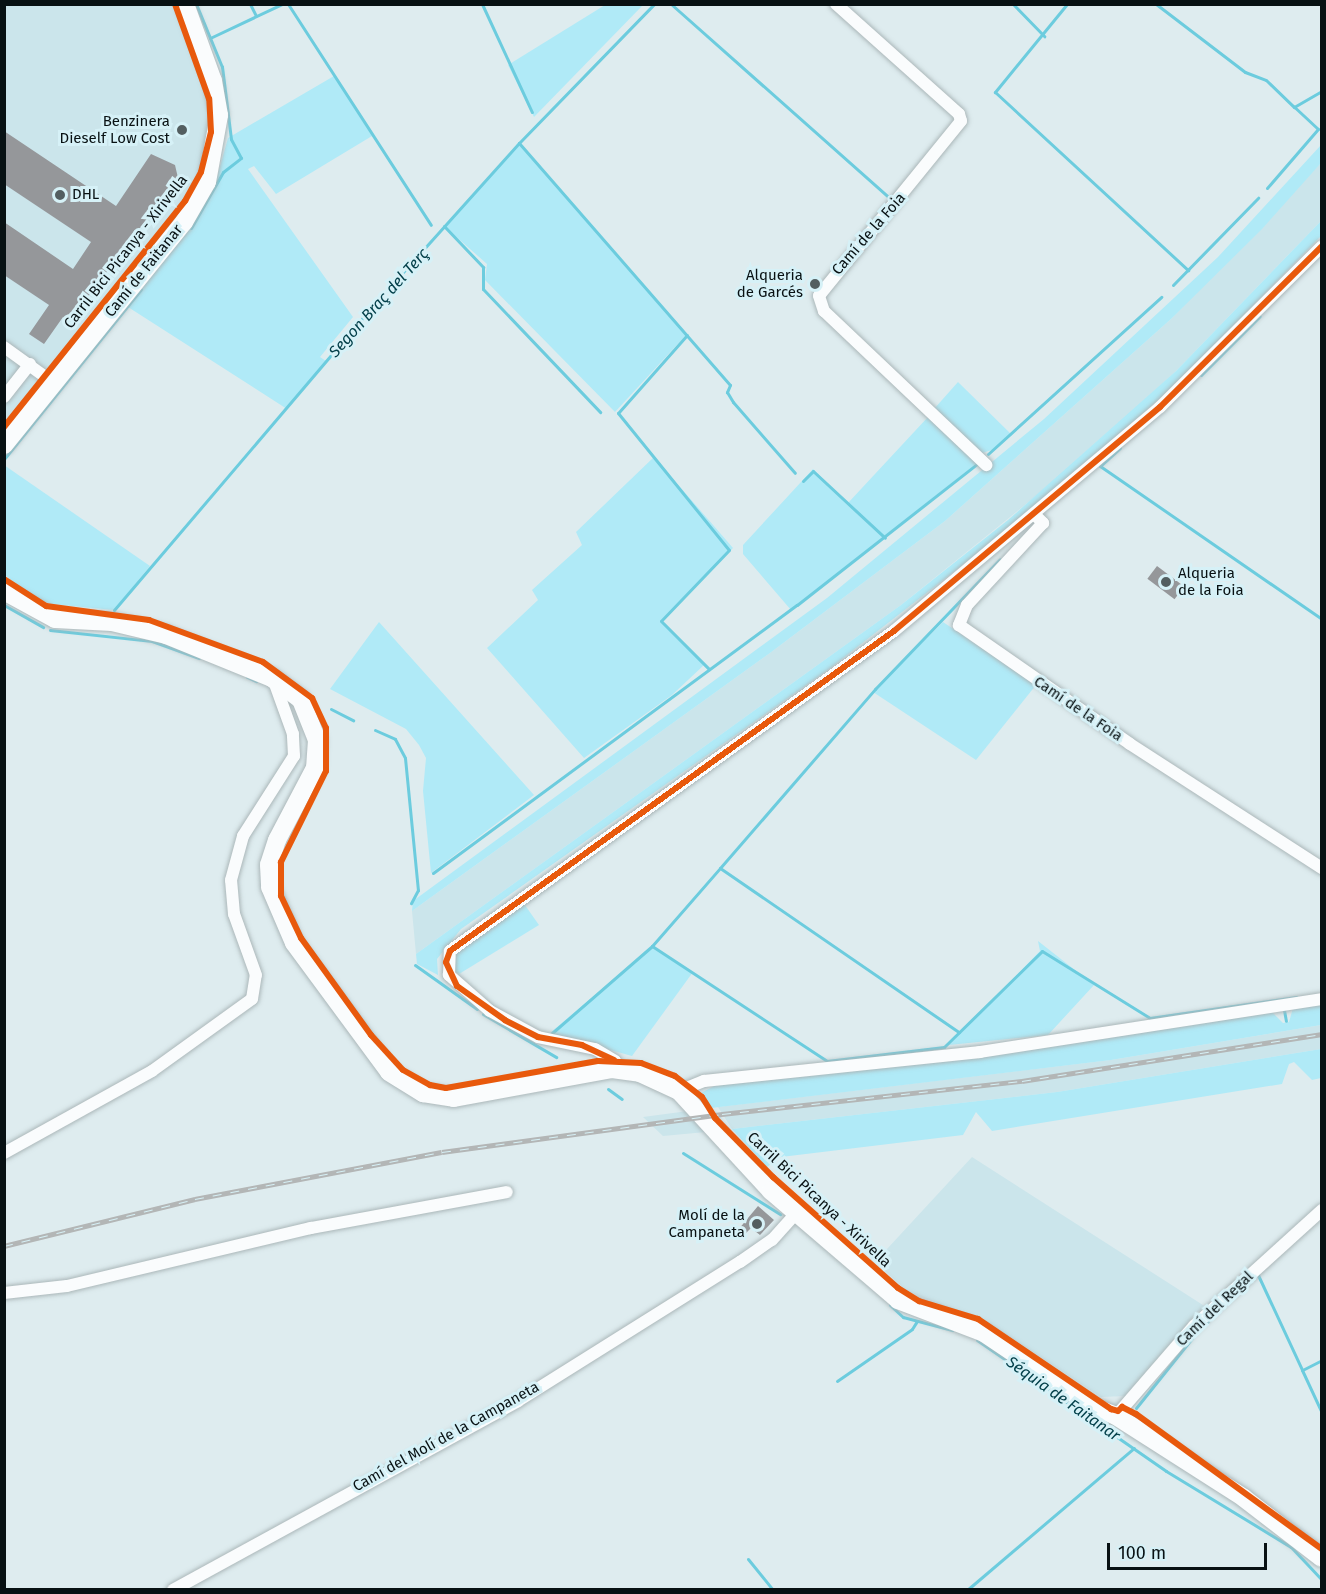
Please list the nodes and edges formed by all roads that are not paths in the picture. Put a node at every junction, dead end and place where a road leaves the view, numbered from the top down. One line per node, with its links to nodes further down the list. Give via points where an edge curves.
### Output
1 (185, 4): 6 (street, Camí de Faitanar, via 213,81 219,115 217,146 207,182 184,222)
2 (836, 4): 9 (street, Camí de la Foia, via 959,114 961,121 819,296 824,311)
3 (1322, 246): 10 (street, via 1160,407)
4 (4, 347): 5 (street)
5 (30, 364): 6 (street); 7 (street)
6 (54, 383): 8 (street, Camí de Faitanar)
7 (4, 397)
8 (4, 445)
9 (986, 465)
10 (1034, 514): 13 (street, Camí de la Foia, via 1043,523 967,605 959,625 1120,738); 15 (street, via 894,631 450,951 449,975 490,1011 538,1037 595,1049 615,1061)
11 (4, 591): 12 (street, via 55,619 112,622 166,635)
12 (272, 678): 15 (street, via 302,700 316,740 315,768 269,865 275,907 294,943 364,1041 398,1077 423,1093 454,1098); 17 (street, via 294,734 294,756 243,836 231,880 234,914 256,975 252,999 152,1071)
13 (1322, 868)
14 (1322, 999): 16 (street, via 980,1052 704,1081)
15 (618, 1070): 16 (street, via 640,1073)
16 (679, 1091): 20 (street, via 771,1191)
17 (4, 1153)
18 (507, 1192): 21 (street, via 311,1228 67,1286)
19 (1322, 1210): 22 (street, Camí del Regal, via 1194,1326)
20 (798, 1211): 22 (street, via 898,1300 984,1333 1094,1407); 24 (street, Camí del Molí de la Campaneta, via 772,1240 735,1266 518,1401)
21 (4, 1293)
22 (1116, 1416): 23 (street, via 1244,1498)
23 (1322, 1558)
24 (173, 1590)

